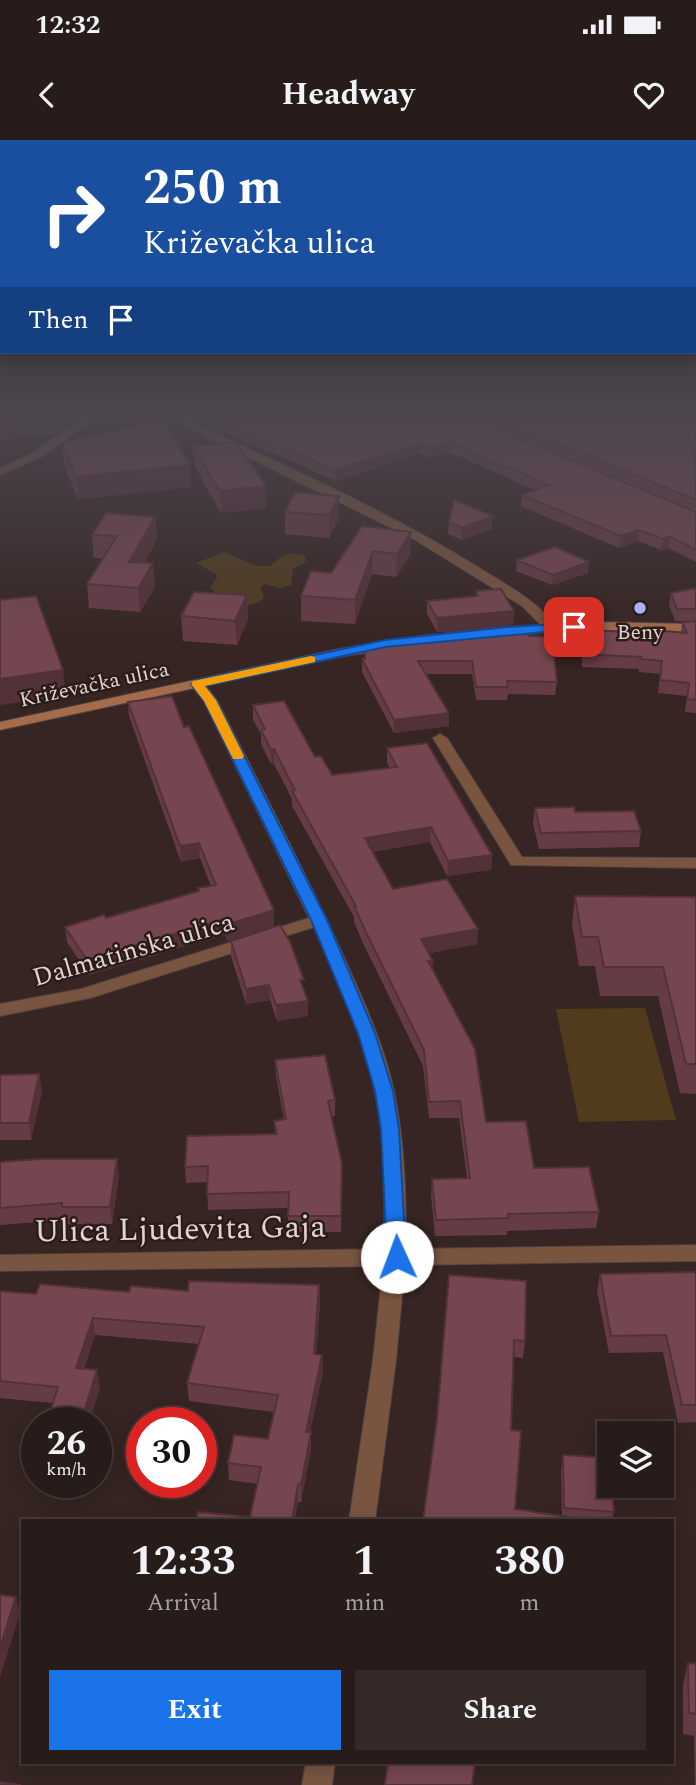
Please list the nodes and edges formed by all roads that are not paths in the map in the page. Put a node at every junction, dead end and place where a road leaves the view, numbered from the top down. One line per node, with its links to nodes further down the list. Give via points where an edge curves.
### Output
1 (321, 488): 2 (street, via 461,560 545,618)
2 (550, 627): 3 (main road); 4 (main road)
3 (696, 628)
4 (494, 632)
5 (446, 637): 6 (main road, Križevačka ulica, via 385,644)
6 (197, 684): 7 (main road, Križevačka ulica); 10 (street, via 210,700)
7 (0, 726)
8 (440, 738): 9 (street, via 517,862)
9 (696, 863)
10 (319, 920): 11 (street, Dalmatinska ulica, via 84,994); 13 (street, via 360,1015 384,1091)
11 (0, 1010)
12 (696, 1253): 13 (street, Ulica Ljudevita Gaja)
13 (397, 1257): 14 (street, Ulica Ljudevita Gaja); 15 (street)
14 (0, 1264)
15 (362, 1519)
16 (321, 1764): 17 (street)
17 (317, 1785)

